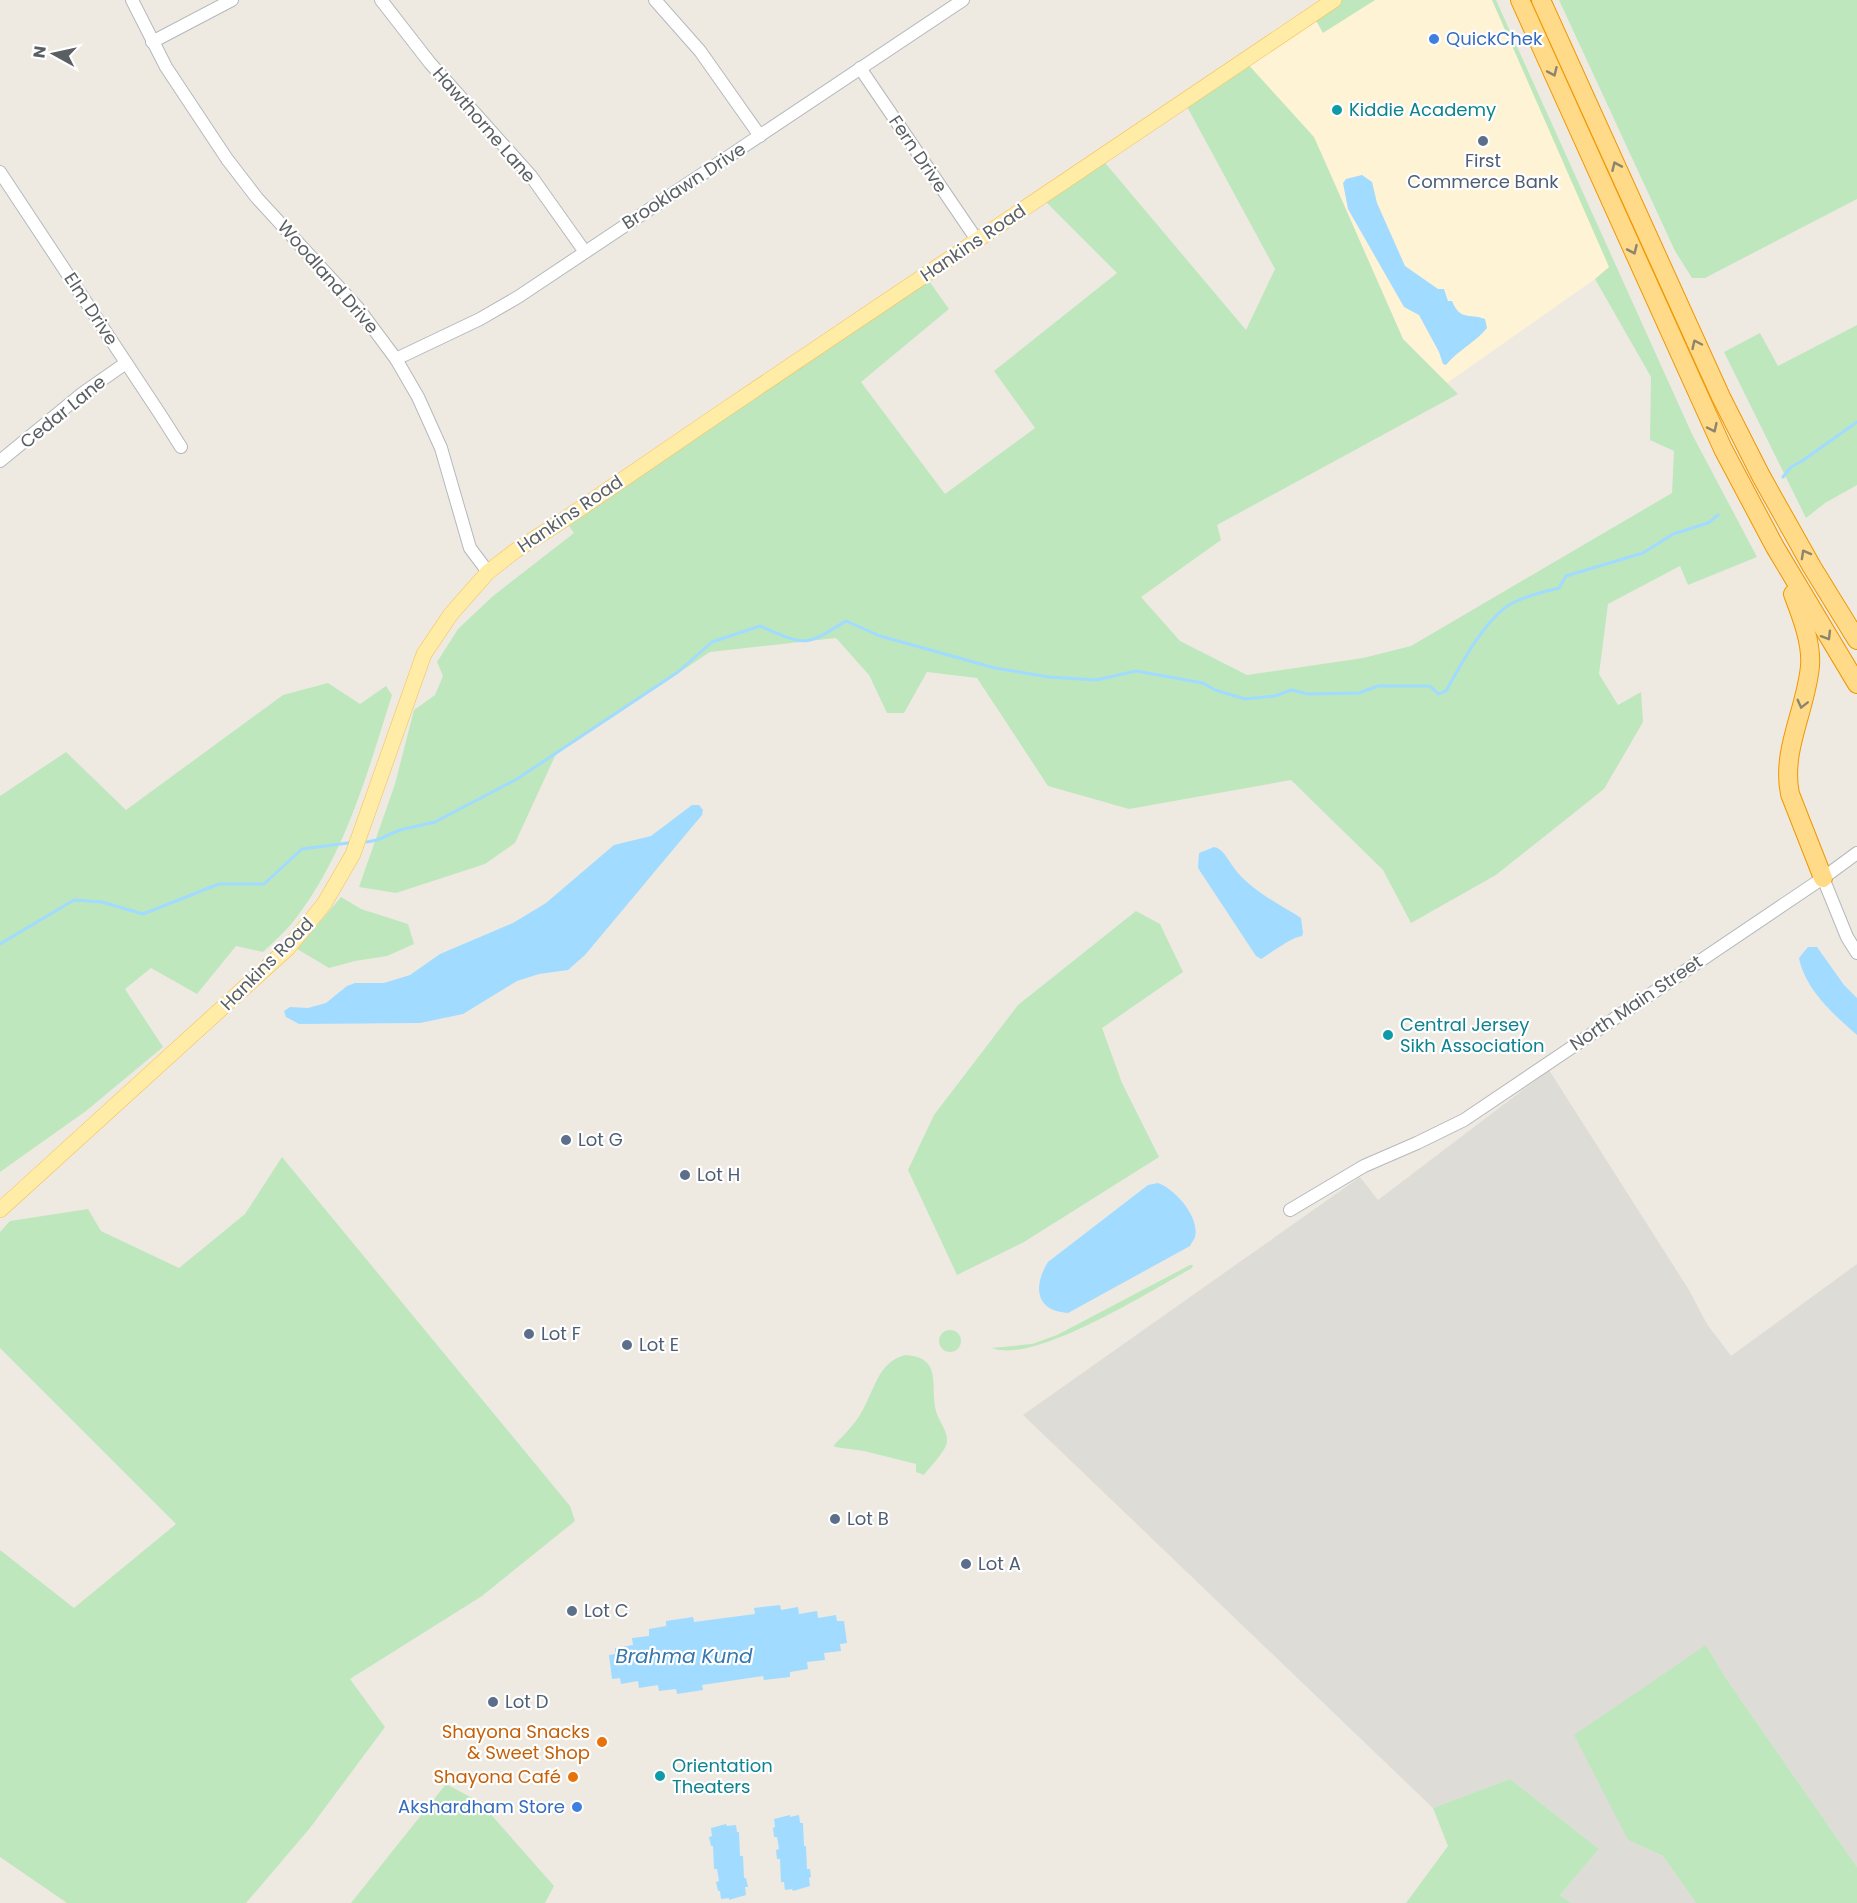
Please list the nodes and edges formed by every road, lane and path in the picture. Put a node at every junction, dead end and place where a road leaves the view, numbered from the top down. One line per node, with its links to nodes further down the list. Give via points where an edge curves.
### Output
1 (132, 0): 9 (street, Woodland Drive)
2 (232, 0): 9 (street)
3 (381, 0): 14 (street, Hawthorne Lane, via 430,63 531,176)
4 (655, 0): 11 (street, via 700,51)
5 (963, 0): 10 (street, Brooklawn Drive)
6 (1335, 0): 13 (main road, Hankins Road)
7 (1520, 0): 19 (highway, one-way to 19, via 1687,373)
8 (1540, 0): 21 (highway, one-way to 8, via 1790,528 1731,417)
9 (152, 42): 15 (street, Woodland Drive, via 239,175 358,308)
10 (860, 69): 11 (street, Brooklawn Drive); 13 (street, Fern Drive)
11 (760, 136): 14 (street, Brooklawn Drive)
12 (0, 172): 16 (street, Elm Drive)
13 (977, 240): 20 (main road, Hankins Road)
14 (585, 252): 15 (street, Brooklawn Drive, via 518,297)
15 (396, 359): 20 (street, Woodland Drive, via 441,448 470,548)
16 (126, 363): 17 (street, Elm Drive); 18 (street, Cedar Lane)
17 (181, 447)
18 (0, 461)
19 (1775, 547): 22 (highway, one-way to 22); 24 (highway, one-way to 24, via 1797,605 1810,656 1788,758 1787,780)
20 (488, 572): 26 (main road, Hankins Road, via 451,614 424,654 353,854 306,928)
21 (1857, 640)
22 (1857, 684)
23 (1857, 853): 24 (street, North Main Street)
24 (1823, 878): 25 (street); 27 (street, North Main Street, via 1464,1120 1364,1166)
25 (1857, 954)
26 (0, 1210)
27 (1290, 1210)

